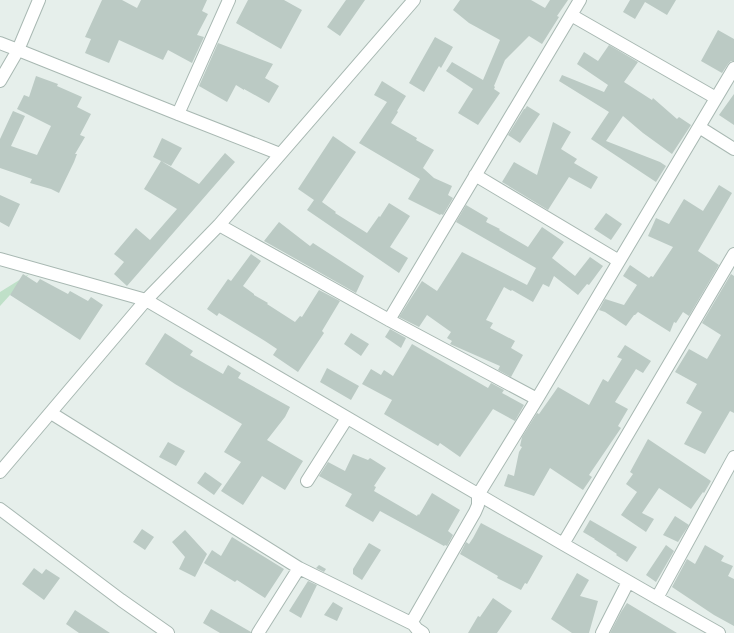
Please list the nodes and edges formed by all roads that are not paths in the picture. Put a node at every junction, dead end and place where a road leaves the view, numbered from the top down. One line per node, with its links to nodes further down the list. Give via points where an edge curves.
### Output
1 (39, 0): 7 (street)
2 (229, 0): 11 (street)
3 (414, 0): 14 (street)
4 (580, 0): 5 (street)
5 (572, 15): 10 (street); 15 (street)
6 (0, 44): 7 (street)
7 (18, 50): 9 (street); 11 (street)
8 (734, 68): 10 (street)
9 (0, 81)
10 (716, 98): 12 (street)
11 (178, 114): 14 (street)
12 (699, 127): 13 (street); 19 (street)
13 (734, 149)
14 (280, 154): 16 (street)
15 (476, 175): 19 (street); 21 (street)
16 (219, 225): 20 (street); 21 (street)
17 (734, 254): 30 (street)
18 (0, 259): 20 (street)
19 (619, 261): 22 (street)
20 (146, 300): 23 (street); 24 (street)
21 (389, 320): 22 (street)
22 (537, 399): 28 (street)
23 (51, 412): 26 (street); 31 (street)
24 (347, 418): 27 (street); 28 (street)
25 (734, 457): 33 (street)
26 (0, 472)
27 (307, 481)
28 (478, 495): 30 (street); 34 (street, via 475,512)
29 (0, 509): 35 (street)
30 (563, 544): 32 (street)
31 (299, 568): 34 (street); 36 (street)
32 (628, 582): 33 (street); 38 (street)
33 (657, 598): 39 (street)
34 (413, 624): 37 (street)
35 (168, 633)
36 (258, 633)
37 (423, 633)
38 (602, 633)
39 (719, 633)

